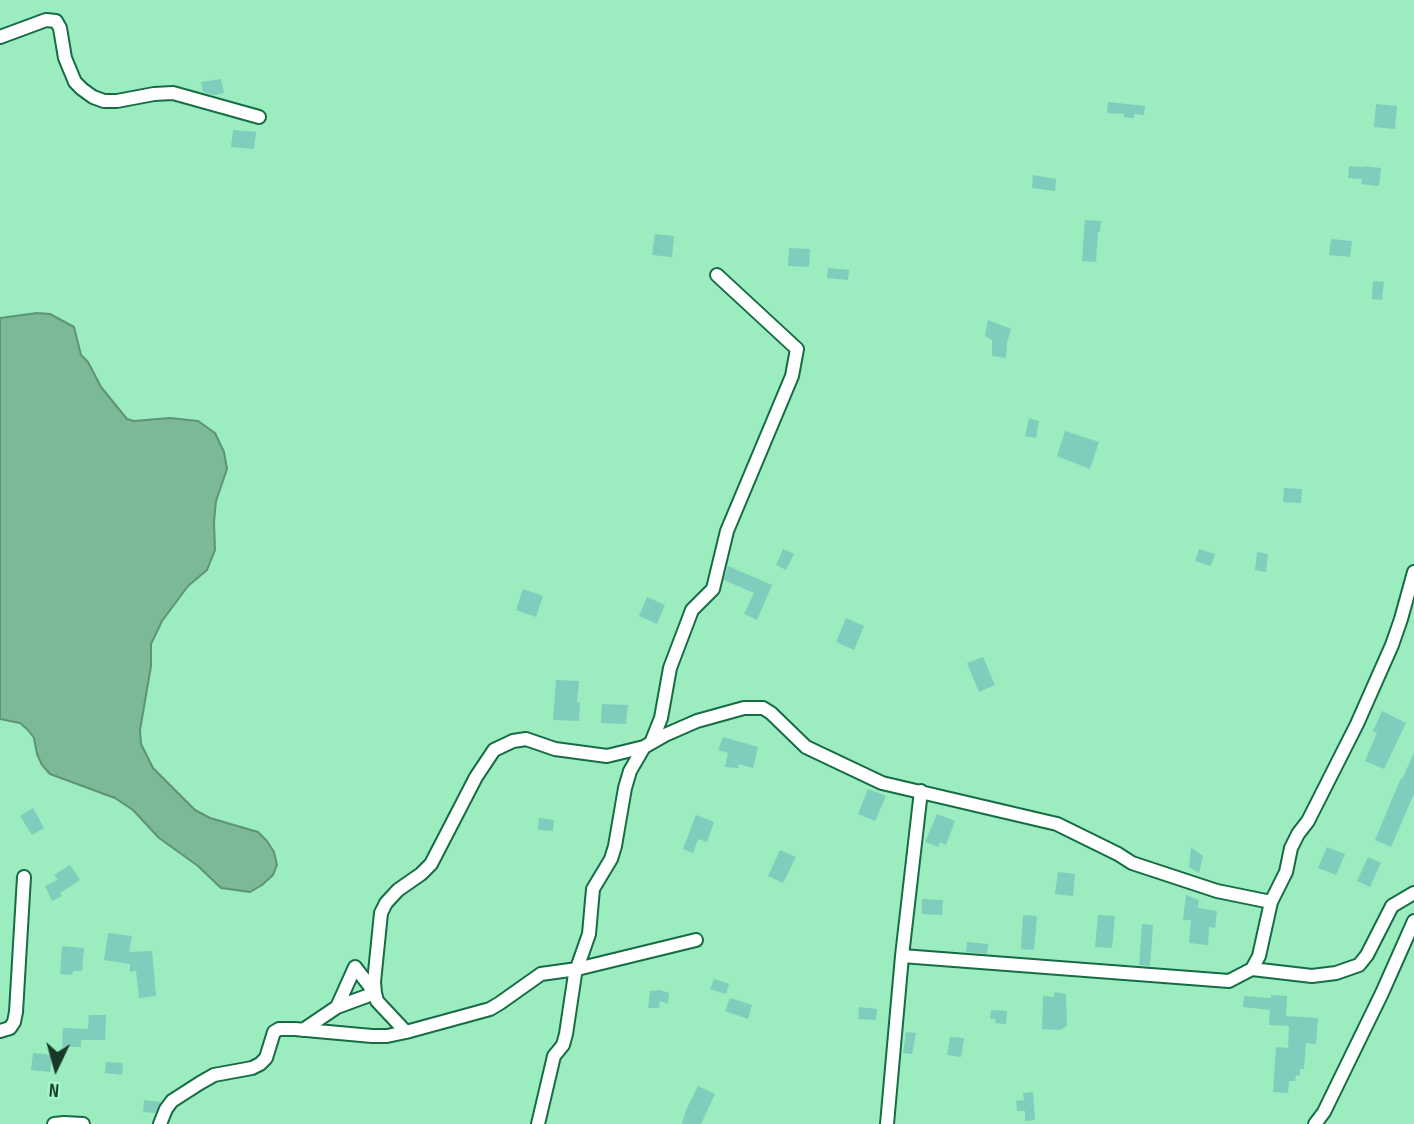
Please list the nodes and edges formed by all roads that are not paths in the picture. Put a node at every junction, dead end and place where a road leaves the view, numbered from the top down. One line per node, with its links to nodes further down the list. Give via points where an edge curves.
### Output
1 (0, 37): 2 (street, via 46,20 56,21 75,82 93,97 117,101 173,93)
2 (259, 117)
3 (718, 275): 5 (street, via 797,349 792,376 727,531 713,589 692,610 670,668 661,718)
4 (1414, 572): 9 (street, via 1391,645 1345,749 1291,848 1286,872)
5 (647, 745): 6 (street, via 697,721 744,708 763,708 806,747 882,783); 13 (street, via 625,788 619,831 611,859 593,889 589,934); 15 (street, via 607,756 555,749 526,738 494,750 431,864 386,903 380,921)
6 (921, 791): 9 (street, via 1057,824 1132,863 1217,891); 12 (street)
7 (24, 877): 18 (street, via 16,1012 10,1028)
8 (1414, 893): 14 (street, via 1392,906 1359,965 1312,976)
9 (1271, 902): 14 (street)
10 (1414, 921): 25 (street)
11 (696, 940): 13 (street)
12 (902, 956): 14 (street, via 1229,981); 24 (street)
13 (576, 969): 19 (street, via 541,974 490,1009); 23 (street, via 566,1034 554,1056)
14 (1252, 969)
15 (374, 993): 16 (street); 16 (street, via 355,967); 19 (street)
16 (337, 1007): 17 (street)
17 (303, 1030): 19 (street, via 372,1036); 22 (street, via 276,1030 260,1064 200,1083 169,1105)
18 (0, 1031)
19 (406, 1032)
20 (54, 1124): 21 (street)
21 (83, 1124)
22 (160, 1124)
23 (538, 1124)
24 (887, 1124)
25 (1315, 1124)

